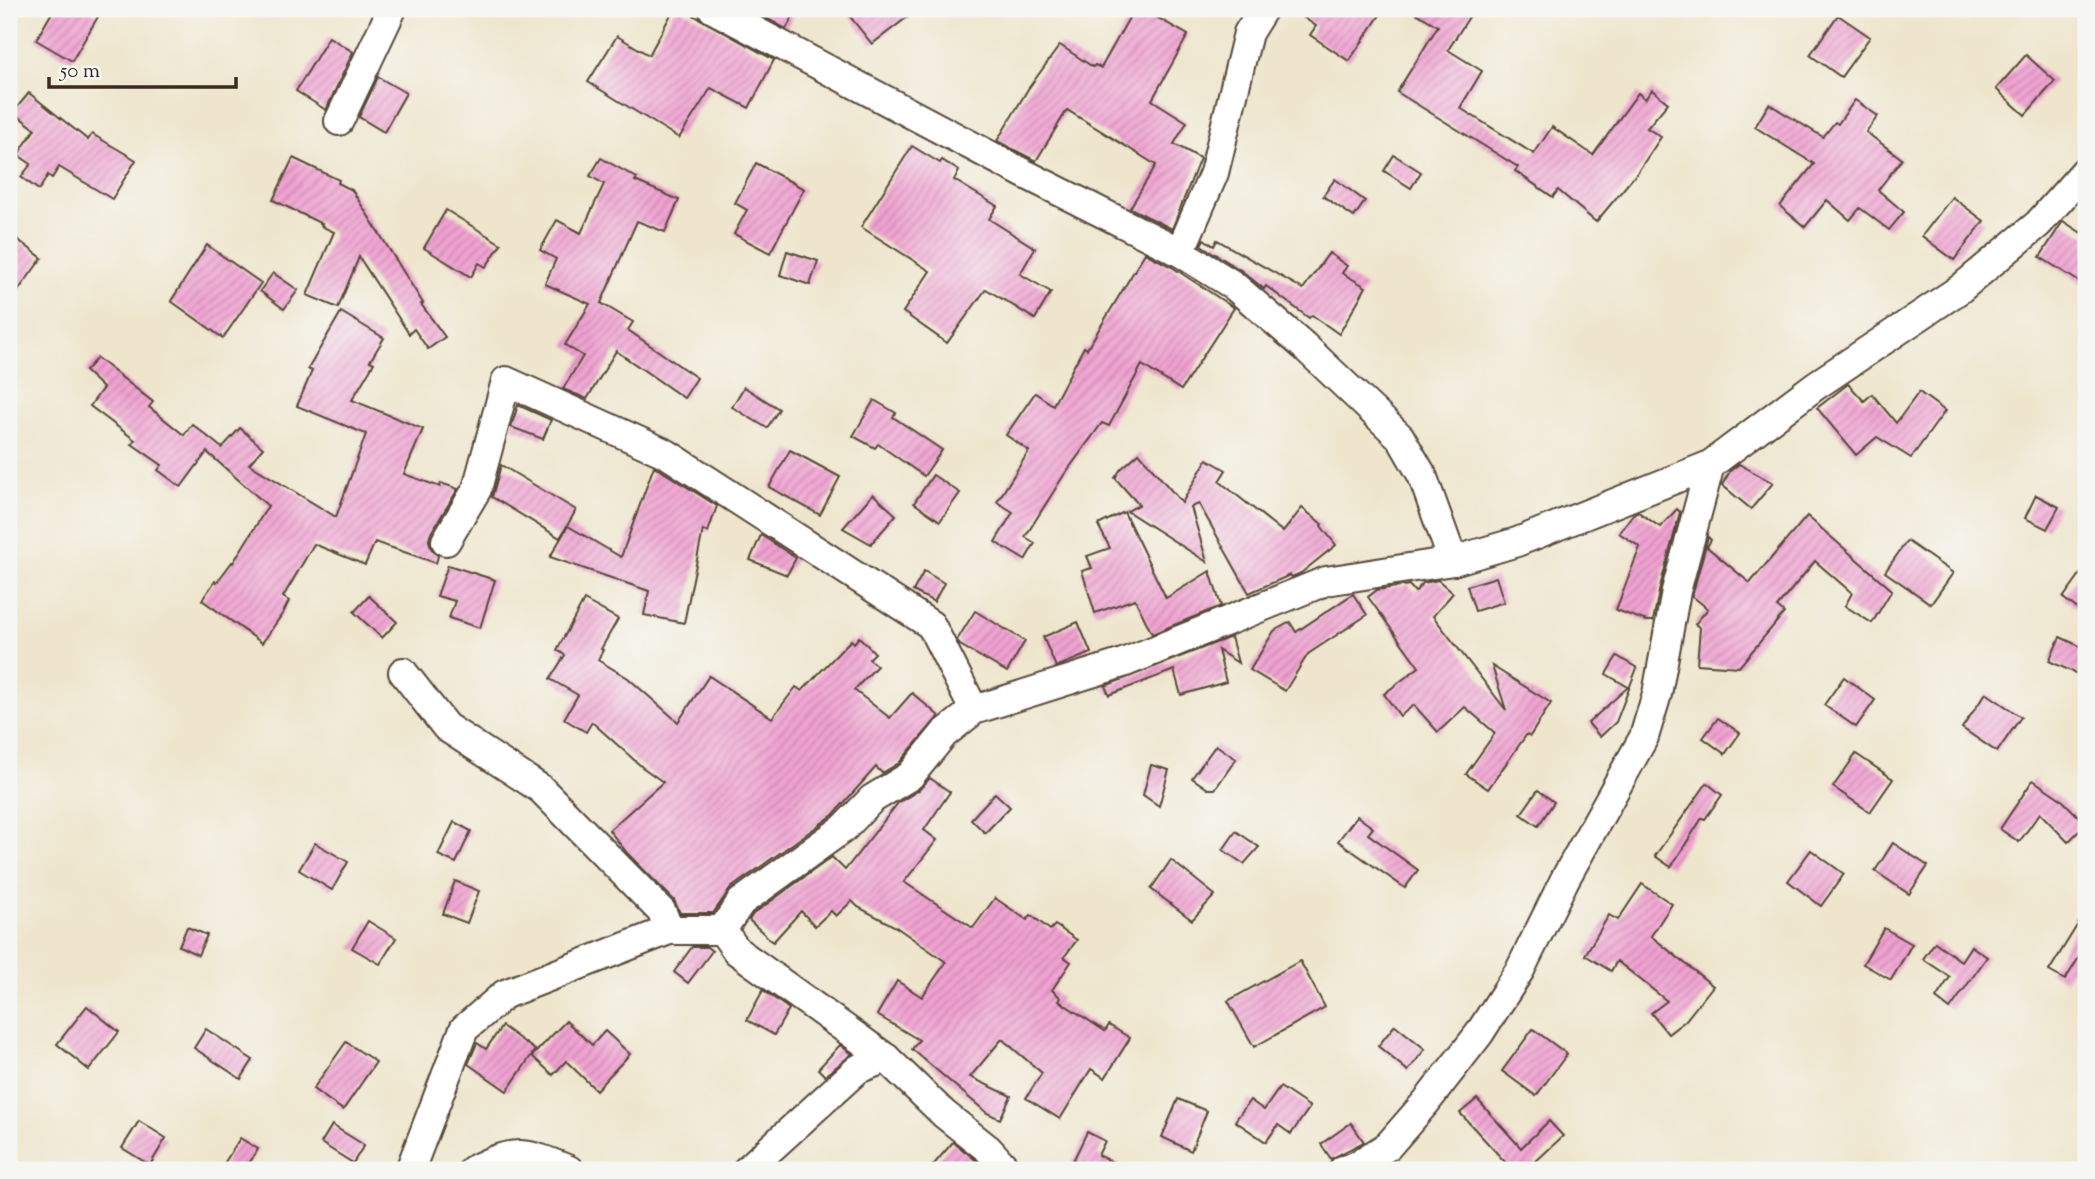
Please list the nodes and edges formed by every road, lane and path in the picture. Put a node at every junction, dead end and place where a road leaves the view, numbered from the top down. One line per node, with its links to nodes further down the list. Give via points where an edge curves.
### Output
1 (392, 9): 4 (street)
2 (713, 9): 6 (street)
3 (1263, 9): 6 (street, via 1248,33 1214,173)
4 (339, 121)
5 (2086, 170): 7 (street, via 2038,224 1960,289 1815,386)
6 (1180, 252): 9 (street, via 1233,285 1400,438 1422,475)
7 (1710, 465): 9 (street, via 1517,542); 20 (street, via 1676,590 1657,694 1644,737 1520,970 1479,1034 1388,1146)
8 (446, 541): 11 (street, via 477,489 506,381 667,454 931,625)
9 (1453, 561): 11 (street, via 1326,582 1123,663)
10 (403, 673): 12 (street, via 446,727 541,789 662,912)
11 (974, 710): 13 (street, via 944,734 910,776 741,902)
12 (669, 930): 13 (street); 15 (street, via 505,994 464,1029)
13 (722, 930): 14 (street, via 737,951)
14 (886, 1058): 18 (street, via 858,1069); 19 (street)
15 (410, 1170)
16 (473, 1170): 17 (street, via 510,1154 535,1156)
17 (569, 1170)
18 (747, 1170)
19 (1007, 1170)
20 (1343, 1170)

